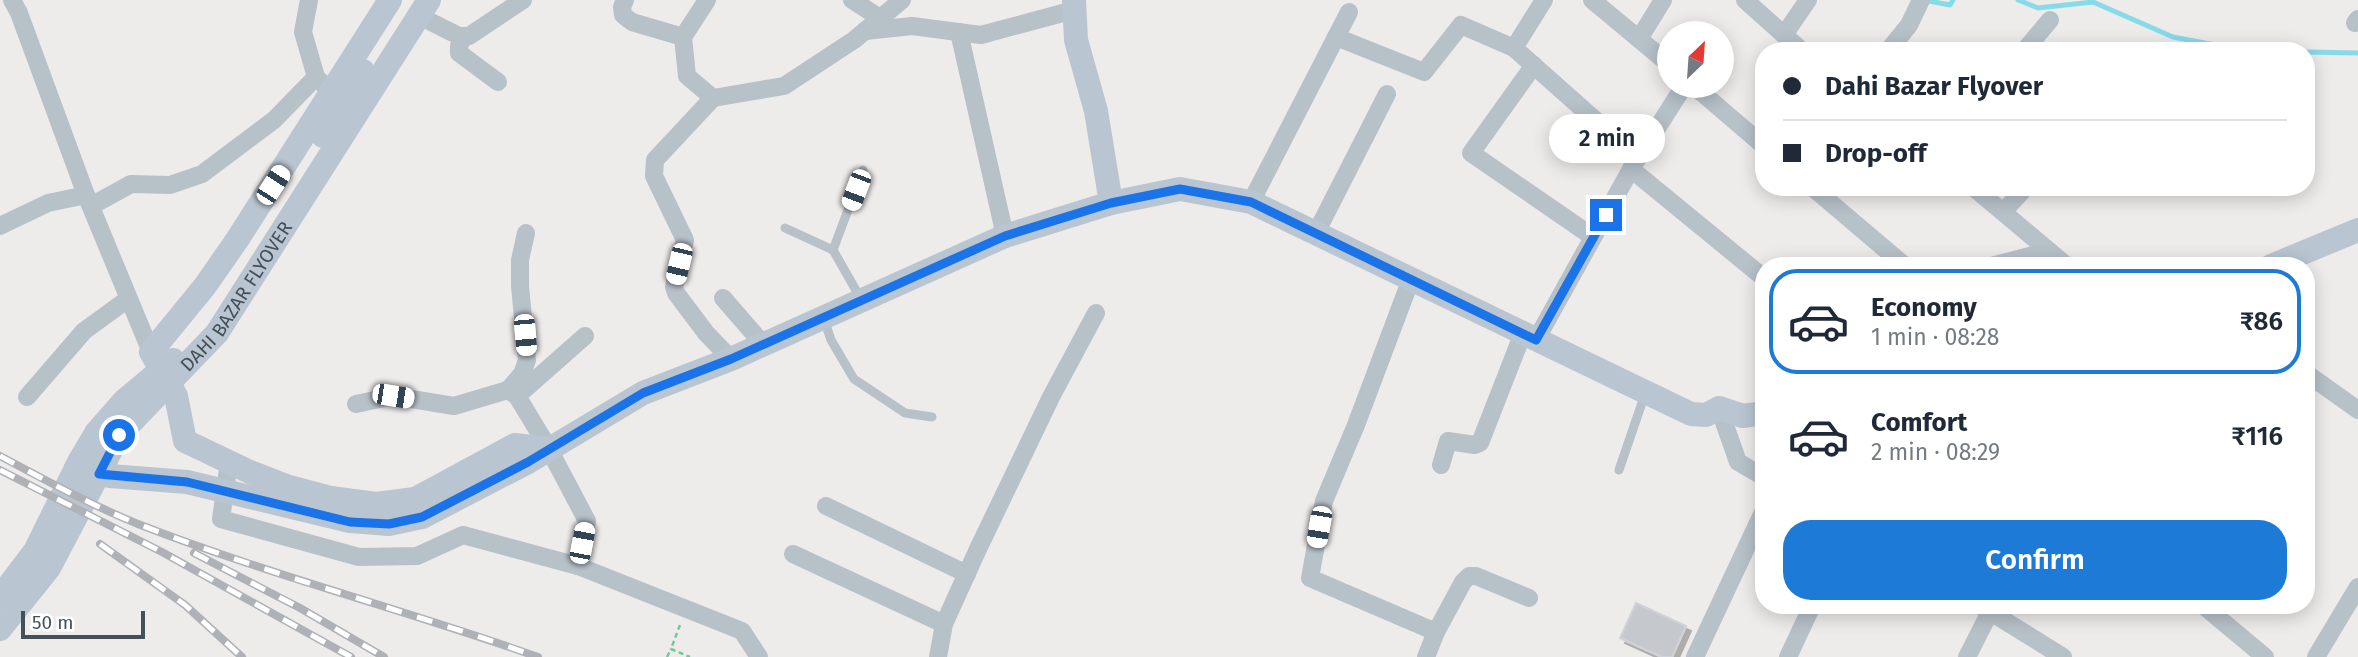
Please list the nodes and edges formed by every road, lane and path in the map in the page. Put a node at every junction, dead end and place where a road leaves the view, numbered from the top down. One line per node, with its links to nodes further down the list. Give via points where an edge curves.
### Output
1 (12, 0): 47 (street)
2 (309, 0): 36 (street, via 303,32)
3 (390, 0): 36 (street)
4 (409, 0): 90 (street, DAHI BAZAR FLYOVER, via 214,312 176,357 124,401 96,433)
5 (445, 0): 18 (street)
6 (523, 0): 25 (street)
7 (625, 0): 26 (street, via 623,15 632,22)
8 (707, 0): 26 (street)
9 (852, 0): 20 (street)
10 (902, 0): 20 (street)
11 (1544, 0): 32 (street)
12 (1592, 0): 28 (street)
13 (1663, 0): 28 (street)
14 (1745, 0): 24 (street)
15 (1808, 0): 24 (street)
16 (1921, 0): 30 (street)
17 (1074, 5): 23 (street, via 981,34); 49 (street, via 1076,40 1096,111)
18 (430, 11): 25 (street); 79 (street, via 240,320 195,384); 90 (street, DAHI BAZAR FLYOVER, via 217,333)
19 (1349, 12): 27 (street)
20 (880, 18): 22 (street)
21 (2050, 20): 31 (street)
22 (865, 31): 23 (street, via 912,26); 38 (street, via 785,86)
23 (959, 32): 56 (street)
24 (1784, 35): 29 (street)
25 (464, 36): 35 (street, via 459,53)
26 (683, 37): 38 (street, via 687,76)
27 (1336, 37): 32 (street, via 1424,72 1461,25); 48 (street)
28 (1639, 39): 33 (street)
29 (1792, 42)
30 (1895, 42)
31 (2032, 42)
32 (1514, 48): 34 (street)
33 (1657, 54)
34 (1534, 65): 42 (street); 57 (street, via 1471,153)
35 (498, 82)
36 (323, 84): 47 (street, via 202,174 170,185 131,184); 74 (street, via 237,240)
37 (1387, 94): 55 (street)
38 (713, 98): 75 (street, via 655,160 654,176 685,240 676,293)
39 (1676, 98): 42 (street)
40 (1708, 98): 41 (street)
41 (1755, 138)
42 (1635, 163): 57 (street); 64 (street)
43 (863, 170): 58 (lane)
44 (1823, 196): 60 (street)
45 (1984, 196): 50 (street)
46 (2018, 196): 50 (street)
47 (89, 200): 51 (street, via 48,203); 67 (street)
48 (1251, 202): 49 (street, via 1180,189); 55 (street)
49 (1111, 203): 56 (street)
50 (2003, 212): 59 (street)
51 (3, 221)
52 (785, 228): 58 (lane)
53 (2358, 230): 63 (street)
54 (526, 233): 77 (street, via 520,286 527,360)
55 (1316, 233): 65 (street)
56 (1005, 236): 68 (street)
57 (1593, 237): 72 (street)
58 (834, 250): 68 (lane)
59 (2049, 251): 61 (street); 62 (street)
60 (1894, 257)
61 (2026, 257)
62 (2056, 257)
63 (2294, 257)
64 (1755, 270)
65 (1411, 279): 72 (street); 107 (street, via 1324,501 1310,578)
66 (723, 298): 73 (street)
67 (128, 299): 74 (street); 80 (street, via 84,331)
68 (862, 300): 70 (street)
69 (1096, 313): 96 (street)
70 (823, 317): 73 (street); 85 (lane, via 854,379 905,413)
71 (585, 336): 77 (street)
72 (1530, 336): 78 (street); 88 (street, via 1480,443 1448,441)
73 (763, 344): 75 (street)
74 (151, 352): 79 (street)
75 (731, 359): 86 (street, via 643,393)
76 (2315, 379): 83 (street)
77 (513, 393): 81 (street, via 454,406 393,396); 86 (street)
78 (1646, 393): 82 (street, via 1691,414 1706,415); 89 (lane)
79 (176, 396): 87 (street, via 185,441)
80 (27, 397)
81 (356, 404)
82 (1719, 408): 84 (street, via 1743,416); 91 (street, via 1738,462)
83 (2358, 410)
84 (1755, 413)
85 (932, 417)
86 (550, 449): 87 (street, via 515,445 415,499 376,504 286,486); 90 (street, via 422,517 389,524 350,522 187,482); 95 (street, via 587,521)
87 (229, 462): 95 (street, via 220,519 359,557 417,556 463,534)
88 (1441, 465)
89 (1619, 470)
90 (88, 471): 98 (street, DAHI BAZAR FLYOVER); 106 (street, DAHI BAZAR FLYOVER, via 48,568)
91 (1755, 472)
92 (826, 506): 96 (street)
93 (1755, 529): 114 (street)
94 (793, 554): 105 (street)
95 (578, 566): 100 (street)
96 (967, 574): 105 (street)
97 (2358, 587): 119 (street)
98 (0, 597)
99 (1529, 598): 107 (street, via 1469,576)
100 (686, 609): 108 (path); 111 (street, via 742,631)
101 (1808, 614): 115 (street)
102 (1985, 614): 116 (street)
103 (1998, 614): 117 (street)
104 (2214, 614): 118 (street)
105 (944, 624): 112 (street)
106 (0, 629)
107 (1436, 632): 113 (street)
108 (671, 649): 109 (path); 110 (path)
109 (667, 657)
110 (690, 657)
111 (759, 657)
112 (938, 657)
113 (1426, 657)
114 (1695, 657)
115 (1788, 657)
116 (1967, 657)
117 (2063, 657)
118 (2265, 657)
119 (2316, 657)

